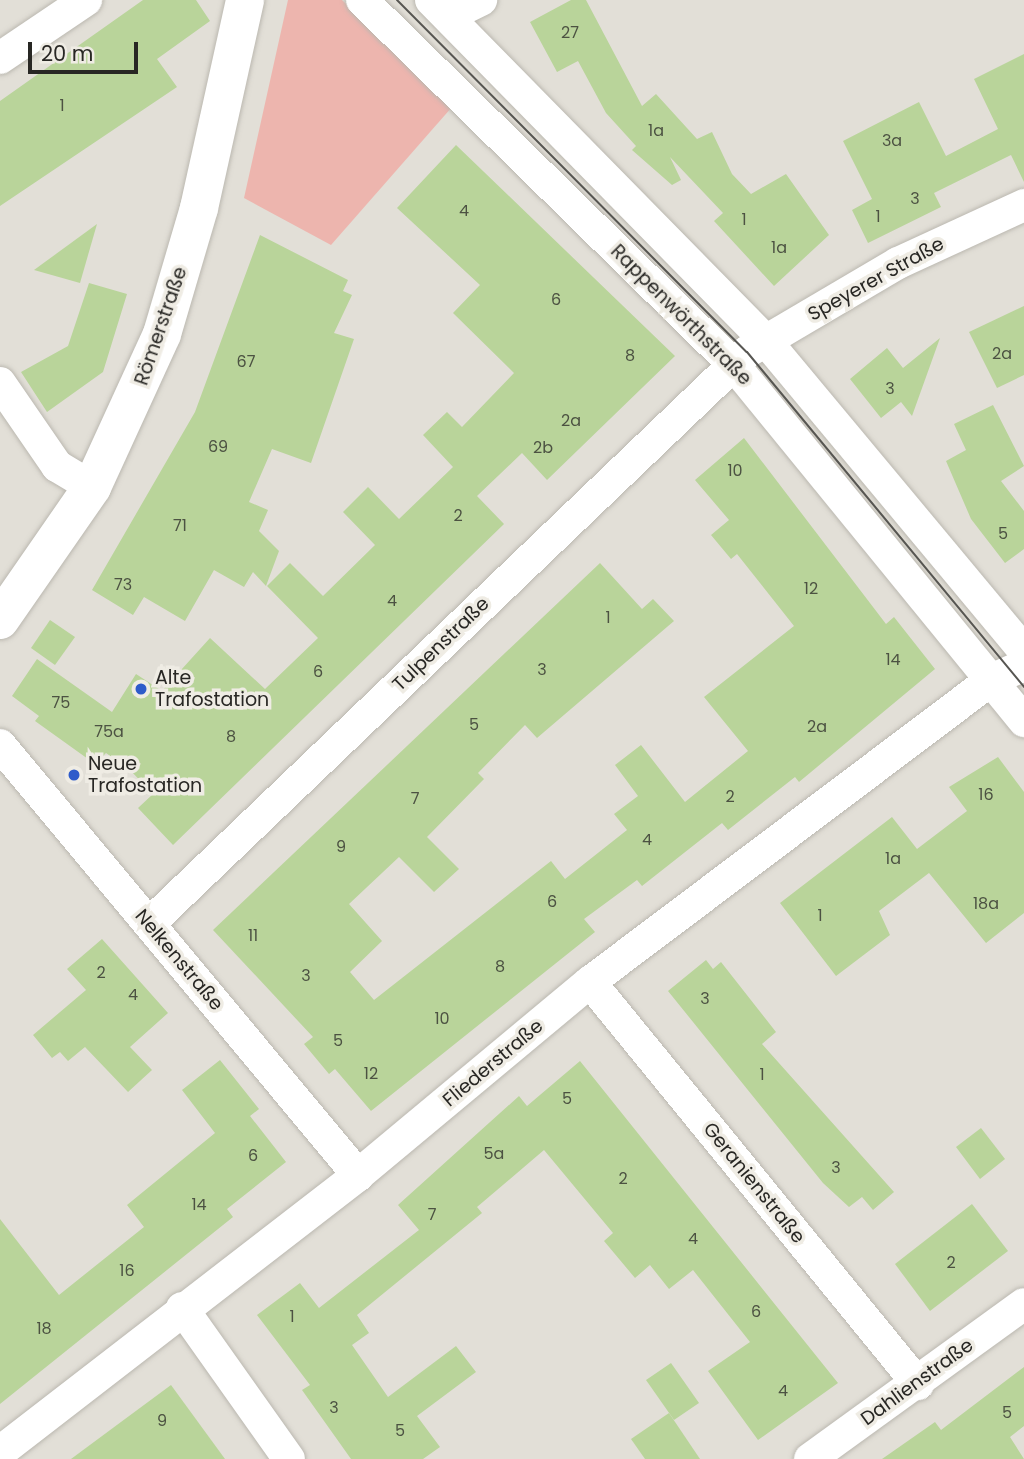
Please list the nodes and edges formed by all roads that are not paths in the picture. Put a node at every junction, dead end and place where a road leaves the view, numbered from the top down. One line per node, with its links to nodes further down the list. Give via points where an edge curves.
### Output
1 (86, 0): 6 (street)
2 (244, 0): 11 (street, Römerstraße, via 200,208 162,334)
3 (362, 0): 9 (street, Rappenwörthstraße)
4 (481, 0): 5 (street)
5 (439, 8): 8 (street, Rappenwörthstraße)
6 (0, 58)
7 (1024, 205): 8 (street, Speyerer Straße, via 898,263)
8 (766, 341): 9 (street, Speyerer Straße); 13 (street, Rappenwörthstraße)
9 (733, 364): 15 (street, Rappenwörthstraße); 18 (street, Tulpenstraße)
10 (0, 383): 11 (street, via 57,466)
11 (92, 487): 12 (street, Römerstraße)
12 (0, 620)
13 (1024, 651)
14 (1024, 665): 15 (street, Fliederstraße)
15 (992, 680): 16 (street, Rappenwörthstraße); 19 (street, Fliederstraße)
16 (1024, 721)
17 (0, 745): 18 (street, Nelkenstraße)
18 (149, 923): 20 (street, Nelkenstraße)
19 (590, 982): 20 (street, Fliederstraße); 23 (street, Geranienstraße)
20 (358, 1175): 22 (street, Fliederstraße)
21 (1024, 1304): 23 (street, Dahlienstraße)
22 (182, 1308): 24 (street, Fliederstraße); 25 (street)
23 (918, 1384): 26 (street, Dahlienstraße)
24 (0, 1452)
25 (289, 1459)
26 (810, 1459)

